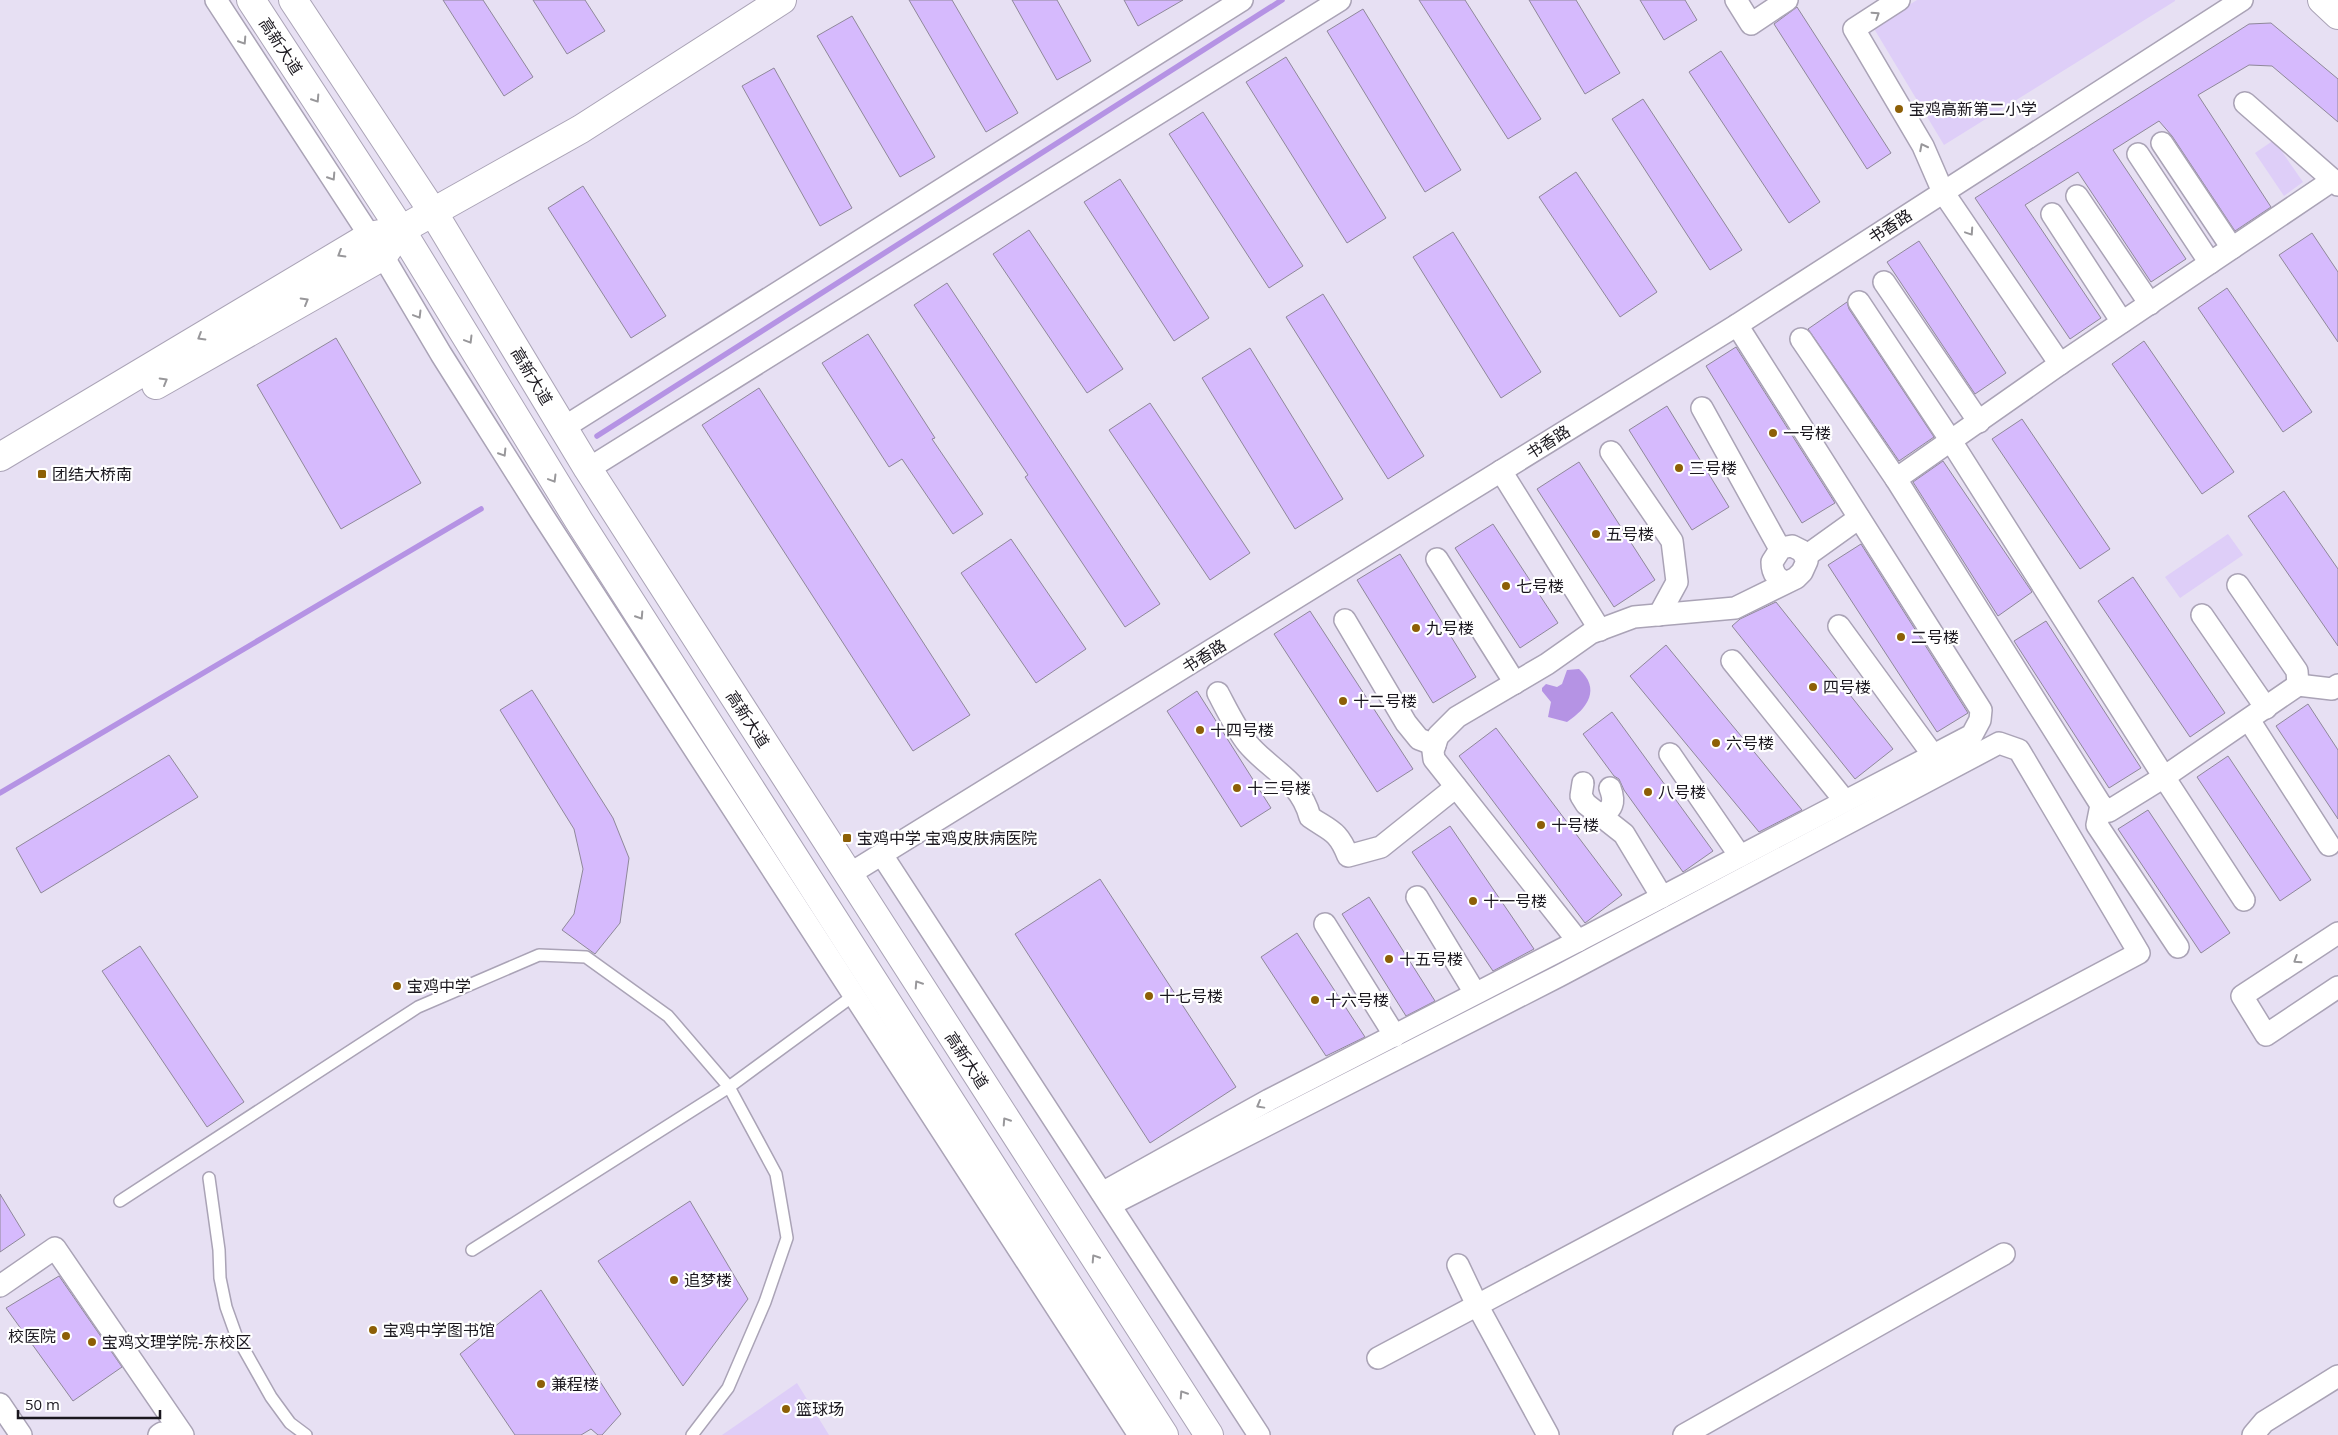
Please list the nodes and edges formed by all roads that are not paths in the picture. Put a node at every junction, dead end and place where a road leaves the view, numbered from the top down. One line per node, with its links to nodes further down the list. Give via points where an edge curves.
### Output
1 (216, 0): 22 (street, one-way to 22)
2 (251, 0): 21 (main road, 高新大道, one-way to 21)
3 (293, 0): 19 (main road, 高新大道)
4 (782, 0): 19 (main road, via 581,129)
5 (1242, 0): 34 (street)
6 (1340, 0): 38 (street)
7 (1736, 0): 8 (street, via 1751,24)
8 (1787, 0)
9 (1899, 0): 17 (street, one-way to 9, via 1923,146 1854,29)
10 (2242, 0): 17 (street, 书香路)
11 (2322, 0): 12 (main road)
12 (2338, 15)
13 (2245, 103): 16 (street)
14 (2162, 143): 23 (street)
15 (2138, 154): 24 (street)
16 (2335, 182): 23 (street)
17 (1943, 192): 29 (street, 书香路); 31 (street, one-way to 31)
18 (2077, 196): 27 (street)
19 (434, 212): 21 (main road); 34 (main road, 高新大道)
20 (2052, 214): 28 (street)
21 (401, 230): 22 (main road); 80 (main road, 高新大道, one-way to 80)
22 (377, 246): 37 (main road, one-way to 37); 40 (main road, one-way to 22); 80 (street, one-way to 80, via 542,514)
23 (2232, 248): 24 (street)
24 (2210, 263): 27 (street)
25 (1884, 282): 33 (street)
26 (1859, 302): 35 (street)
27 (2150, 304): 28 (street)
28 (2122, 322): 31 (street)
29 (1737, 325): 39 (street, 书香路); 42 (street)
30 (1801, 339): 41 (street)
31 (2060, 364): 33 (street)
32 (1702, 408): 43 (street)
33 (1979, 422): 35 (street)
34 (563, 428): 38 (main road, 高新大道)
35 (1951, 441): 41 (street); 62 (street)
36 (1611, 452): 48 (street, via 1672,541 1677,582)
37 (0, 457)
38 (588, 469): 72 (main road, 高新大道)
39 (1501, 471): 52 (street); 70 (street, 书香路)
40 (0, 474)
41 (1896, 480): 67 (street)
42 (1859, 518): 44 (street); 61 (street, via 1980,710 1980,720 1972,735)
43 (1780, 549): 44 (street, via 1792,546); 46 (street, via 1774,556 1772,568 1778,578)
44 (1806, 556): 46 (street, via 1802,572)
45 (1437, 559): 54 (street)
46 (1788, 582): 48 (street, via 1735,608)
47 (2238, 585): 55 (street, via 2297,671)
48 (1659, 615): 52 (street, via 1634,617)
49 (2202, 615): 58 (street)
50 (1345, 620): 59 (street, via 1406,723 1419,739)
51 (1839, 626): 61 (street)
52 (1600, 630): 54 (street)
53 (1732, 661): 66 (street)
54 (1516, 683): 59 (street, via 1456,717 1438,736)
55 (2298, 685): 56 (street); 58 (street)
56 (2336, 691)
57 (1218, 693): 64 (street, via 1248,744 1292,783 1306,802 1310,817 1337,834 1348,856 1381,847)
58 (2257, 714): 62 (street); 69 (street)
59 (1435, 745): 64 (street, via 1434,759)
60 (1670, 754): 71 (street)
61 (1933, 755): 66 (street)
62 (2164, 777): 67 (street, via 2109,811); 75 (street)
63 (1584, 783): 68 (street, via 1581,796)
64 (1456, 787): 78 (street)
65 (1610, 788): 68 (street, via 1613,804)
66 (1845, 801): 71 (street)
67 (2101, 804): 79 (street, via 2097,825)
68 (1598, 814): 74 (street, via 1624,834)
69 (2329, 845)
70 (882, 855): 72 (street, 书香路); 86 (street)
71 (1740, 856): 74 (street)
72 (848, 875): 104 (main road, 高新大道, one-way to 72)
73 (1418, 897): 82 (street)
74 (1662, 897): 78 (street)
75 (2244, 900)
76 (1325, 924): 83 (street)
77 (2338, 933): 81 (street, one-way to 81, via 2242,996 2266,1035)
78 (1578, 941): 82 (street)
79 (2178, 947)
80 (864, 987): 84 (lane); 102 (street); 103 (main road, 高新大道)
81 (2338, 987)
82 (1475, 993): 83 (street)
83 (1395, 1036): 86 (street, one-way to 86, via 1269,1100)
84 (729, 1087): 87 (lane, via 668,1016 586,957 539,956 418,1006); 88 (lane); 101 (lane, via 776,1174 786,1238 765,1302 728,1388)
85 (208, 1178): 100 (lane, via 220,1278 236,1335 271,1397 290,1423)
86 (1106, 1199): 92 (street, via 1559,976 1999,743 2019,750 2139,953); 105 (street)
87 (120, 1202)
88 (472, 1250)
89 (2004, 1254): 107 (street)
90 (1458, 1265): 92 (street)
91 (0, 1286): 99 (street, via 55,1248)
92 (1477, 1305): 93 (street); 106 (street)
93 (1378, 1358)
94 (2338, 1376): 108 (street, via 2264,1422)
95 (0, 1404): 96 (street)
96 (21, 1435)
97 (159, 1435): 98 (street)
98 (177, 1435)
99 (183, 1435)
100 (306, 1435)
101 (692, 1435)
102 (1139, 1435)
103 (1164, 1435)
104 (1209, 1435)
105 (1259, 1435)
106 (1548, 1435)
107 (1684, 1435)
108 (2253, 1435)

